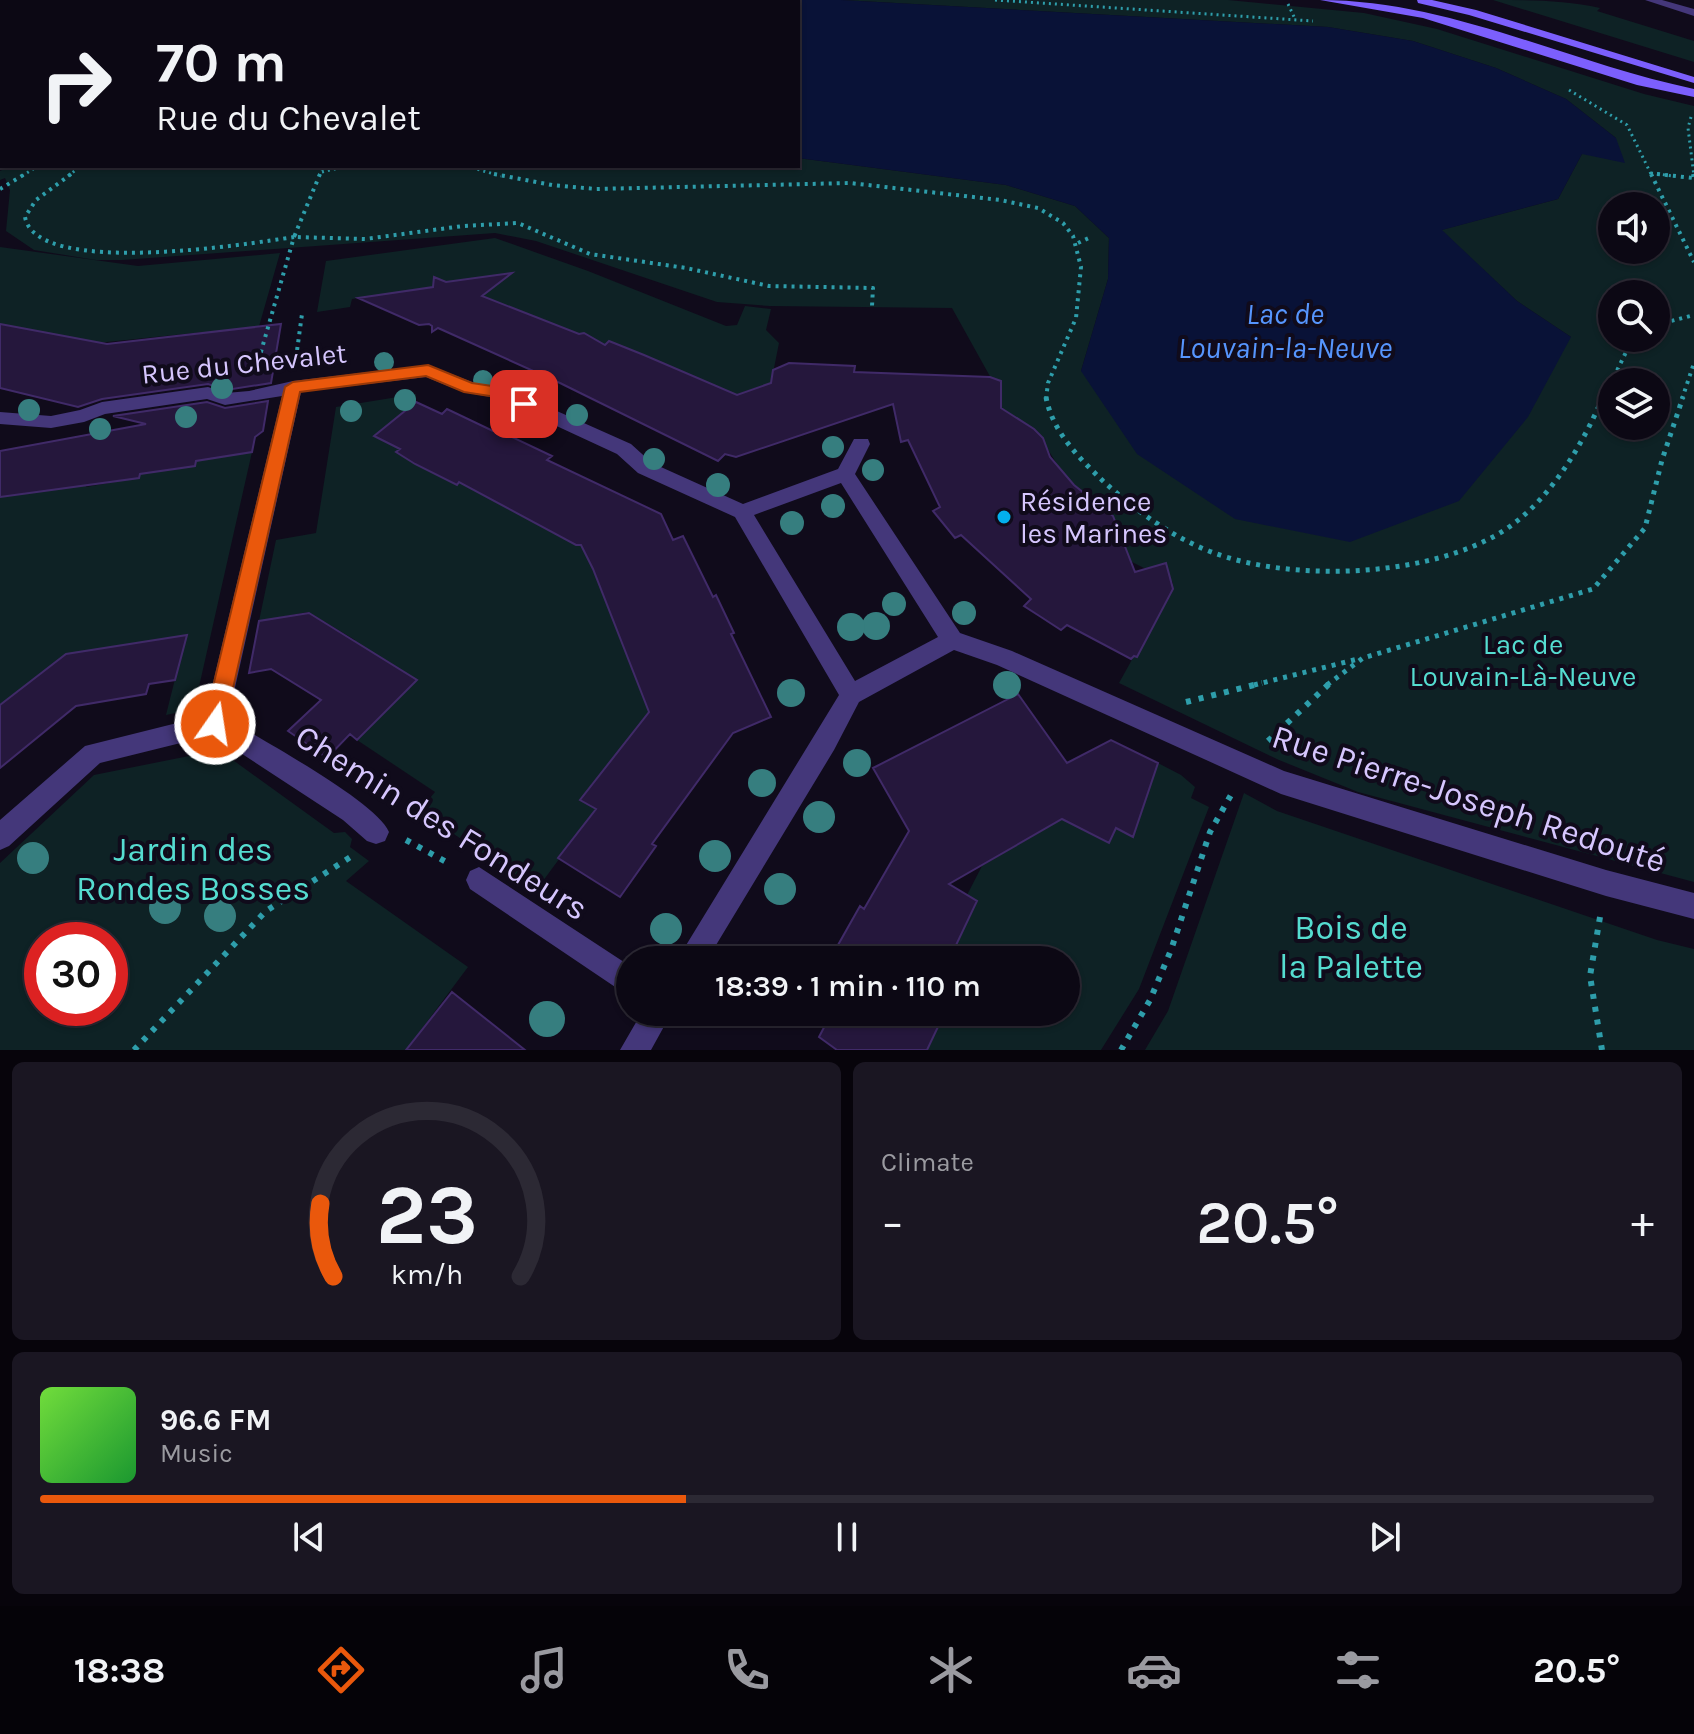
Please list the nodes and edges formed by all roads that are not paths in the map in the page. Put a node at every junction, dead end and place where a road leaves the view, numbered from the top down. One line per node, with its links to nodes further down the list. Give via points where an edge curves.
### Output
1 (1325, 0): 6 (main road, via 1425,15 1641,82)
2 (1419, 0): 5 (main road)
3 (1650, 0): 4 (street)
4 (1694, 13)
5 (1694, 81)
6 (1694, 93)
7 (293, 387): 8 (street, Rue du Chevalet, via 249,397 225,399 208,393 102,408 51,422); 11 (street, Rue du Chevalet, via 428,371 469,388 499,392 624,449 645,468); 14 (street)
8 (0, 418)
9 (861, 444): 10 (street)
10 (845, 474): 11 (street); 12 (street)
11 (742, 512): 13 (street)
12 (952, 640): 13 (street); 18 (street, Rue Pierre-Joseph Redouté, via 1004,658 1281,782)
13 (851, 695): 19 (street)
14 (215, 724): 15 (street, Chemin des Fondeurs, via 352,811); 16 (street, via 93,754)
15 (376, 832)
16 (0, 837)
17 (479, 880): 20 (street, Chemin des Fondeurs)
18 (1694, 906)
19 (700, 946)
20 (616, 973)
21 (650, 1026): 22 (street)
22 (635, 1050)

